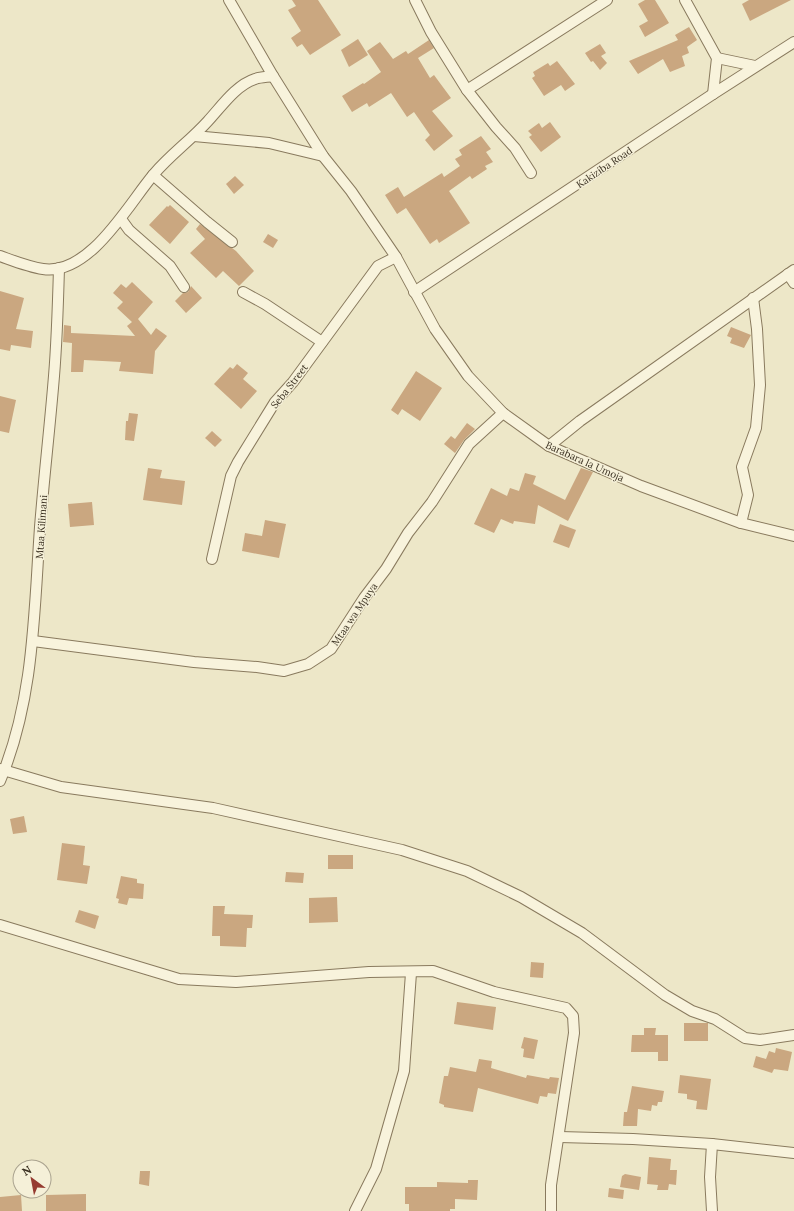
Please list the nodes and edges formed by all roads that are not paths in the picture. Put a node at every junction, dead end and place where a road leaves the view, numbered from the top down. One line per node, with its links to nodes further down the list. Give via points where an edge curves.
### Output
1 (229, 0): 8 (street, Barabara la Umoja)
2 (415, 0): 9 (street, via 431,32)
3 (607, 0): 9 (street)
4 (685, 0): 6 (street)
5 (794, 42): 7 (street, Kakiziba Road)
6 (717, 58): 7 (street); 10 (street)
7 (755, 66): 10 (street, Kakiziba Road)
8 (273, 76): 11 (street, via 255,79 242,85); 12 (street, Barabara la Umoja)
9 (467, 90): 13 (street, via 515,148)
10 (713, 94): 24 (street, Kakiziba Road)
11 (194, 136): 12 (street, via 269,143); 14 (street)
12 (322, 156): 18 (street, Barabara la Umoja, via 351,191)
13 (531, 173)
14 (153, 174): 15 (street); 16 (street)
15 (121, 219): 19 (street, via 98,245 73,263); 22 (street, via 129,230 170,266)
16 (232, 242)
17 (0, 256): 19 (street, via 45,270)
18 (396, 257): 24 (street, Barabara la Umoja); 26 (street, Seba Street, via 378,266)
19 (59, 268): 32 (street, Mtaa Kilimani, via 54,375 40,526)
20 (791, 272): 21 (street); 25 (street)
21 (794, 283)
22 (184, 287)
23 (243, 292): 26 (street)
24 (414, 292): 27 (street, Barabara la Umoja, via 435,329 468,376)
25 (753, 298): 28 (street, via 580,421); 29 (street, via 760,385 756,428 742,466 748,495)
26 (322, 342): 31 (street, Seba Street, via 293,382 274,402 230,476)
27 (503, 413): 28 (street, Barabara la Umoja); 32 (street, Mtaa wa Mpuya, via 469,444 331,649 308,664 284,671)
28 (549, 446): 29 (street, Barabara la Umoja, via 641,486)
29 (741, 523): 30 (street, Barabara la Umoja)
30 (794, 536)
31 (212, 559)
32 (33, 641): 33 (street, Mtaa Kilimani, via 26,695 16,737)
33 (2, 770): 34 (street, Mtaa Kilimani); 37 (street, via 61,787 213,808 402,850 467,871 521,897 582,934 692,1011 715,1019 745,1038 760,1040)
34 (0, 782)
35 (0, 925): 36 (street, via 179,979 236,982 369,972)
36 (411, 973): 38 (street, via 433,971 494,992 561,1006 570,1012 574,1020 574,1033); 41 (street, via 404,1070 376,1169)
37 (794, 1035)
38 (560, 1137): 39 (street); 42 (street, via 551,1186)
39 (712, 1144): 40 (street); 43 (street)
40 (794, 1153)
41 (355, 1211)
42 (551, 1211)
43 (712, 1211)

